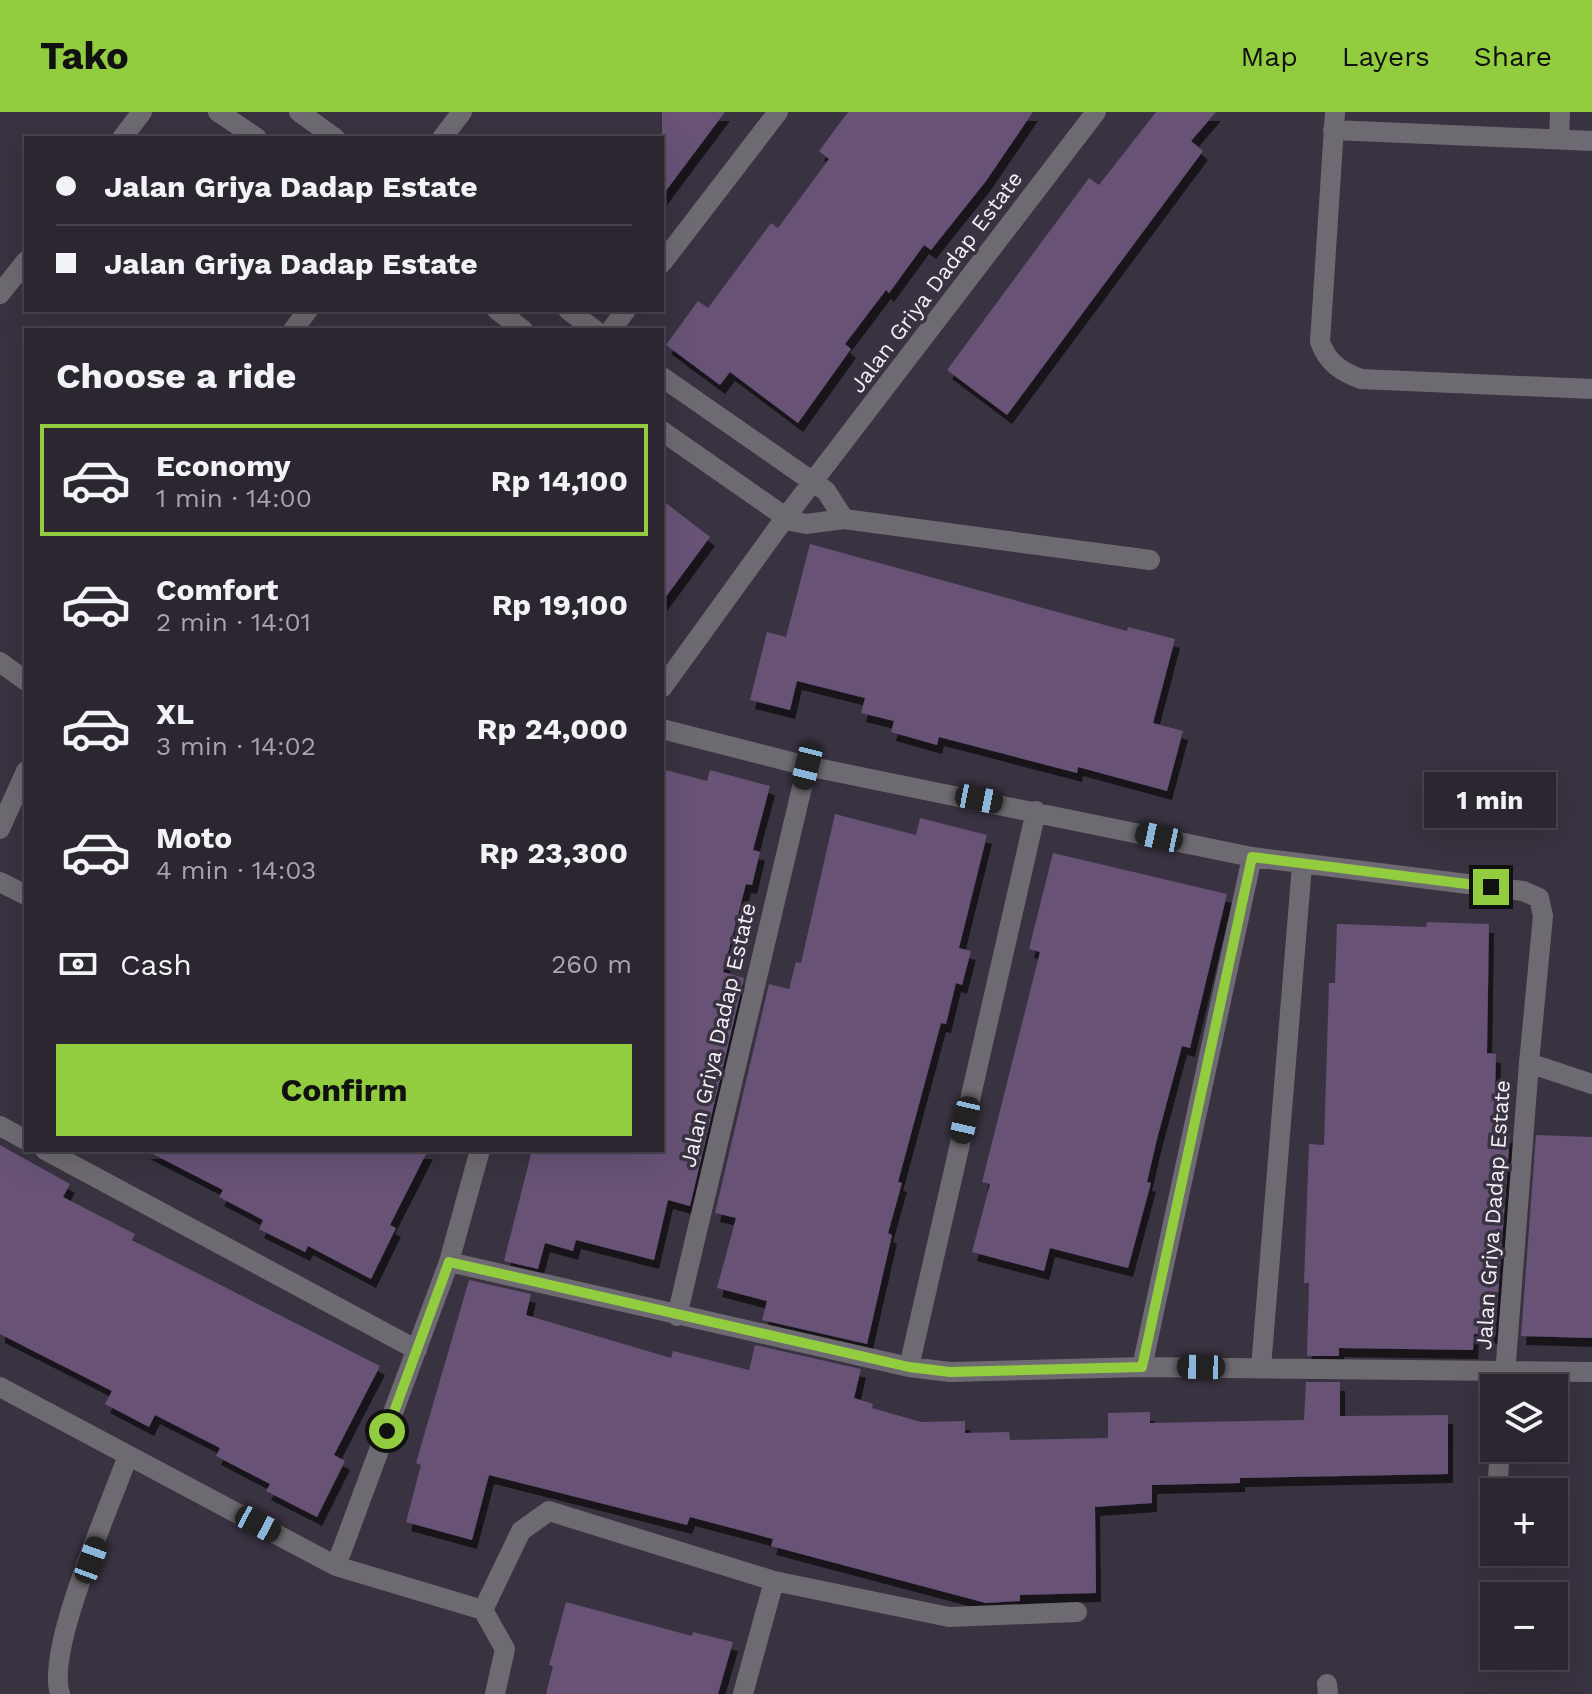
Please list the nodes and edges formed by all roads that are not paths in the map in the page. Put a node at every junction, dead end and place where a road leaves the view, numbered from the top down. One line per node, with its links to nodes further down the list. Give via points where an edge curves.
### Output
1 (142, 112): 9 (street)
2 (218, 112): 10 (street)
3 (299, 112): 11 (street)
4 (462, 112): 12 (street)
5 (778, 112): 15 (street)
6 (1096, 112): 25 (street, Jalan Griya Dadap Estate)
7 (1560, 112): 13 (street)
8 (1334, 121): 13 (street); 23 (street, via 1320,342 1334,365 1361,379)
9 (124, 136)
10 (254, 136)
11 (332, 136)
12 (444, 136)
13 (1559, 138): 14 (street)
14 (1592, 141)
15 (664, 260)
16 (24, 264): 17 (street)
17 (0, 294)
18 (500, 312): 20 (street)
19 (571, 312): 21 (street)
20 (520, 328)
21 (592, 328)
22 (664, 378): 25 (street)
23 (1592, 389)
24 (664, 432): 26 (street)
25 (814, 482): 26 (street, Jalan Griya Dadap Estate); 27 (street)
26 (785, 518): 27 (street, via 806,524); 31 (street, Jalan Griya Dadap Estate)
27 (844, 519): 28 (street)
28 (1150, 560)
29 (0, 662): 30 (street)
30 (24, 680)
31 (664, 685)
32 (664, 730): 33 (street, Jalan Griya Dadap Estate)
33 (807, 766): 35 (street, Jalan Griya Dadap Estate); 48 (street, Jalan Griya Dadap Estate)
34 (24, 775): 36 (street)
35 (1036, 811): 37 (street, Jalan Griya Dadap Estate); 50 (street)
36 (0, 829)
37 (1252, 857): 38 (street, Jalan Griya Dadap Estate); 51 (street)
38 (1302, 865): 41 (street, Jalan Griya Dadap Estate, via 1523,891 1539,898 1543,916); 52 (street)
39 (0, 882): 40 (street)
40 (24, 894)
41 (1529, 1063): 42 (street, Jalan Griya Dadap Estate); 54 (street, Jalan Griya Dadap Estate)
42 (1592, 1084)
43 (0, 1126): 44 (street)
44 (24, 1139)
45 (49, 1152): 49 (street)
46 (479, 1152): 47 (street)
47 (449, 1262): 48 (street, Jalan Griya Dadap Estate); 49 (street)
48 (677, 1316): 50 (street, Jalan Griya Dadap Estate)
49 (417, 1350): 61 (street)
50 (909, 1367): 51 (street, Jalan Griya Dadap Estate, via 950,1372)
51 (1142, 1367): 52 (street, Jalan Griya Dadap Estate)
52 (1261, 1368): 56 (street, Jalan Griya Dadap Estate)
53 (1592, 1372): 55 (street, Jalan Griya Dadap Estate)
54 (1504, 1374)
55 (1567, 1374)
56 (1480, 1378)
57 (0, 1387): 58 (street)
58 (128, 1455): 61 (street); 65 (street, via 60,1646)
59 (1499, 1462): 60 (street)
60 (1498, 1478)
61 (336, 1566): 63 (street)
62 (774, 1581): 63 (street, via 549,1511 521,1531); 64 (street, via 949,1617); 67 (street)
63 (483, 1610): 66 (street, via 505,1649)
64 (1077, 1612)
65 (60, 1694)
66 (495, 1694)
67 (743, 1694)

